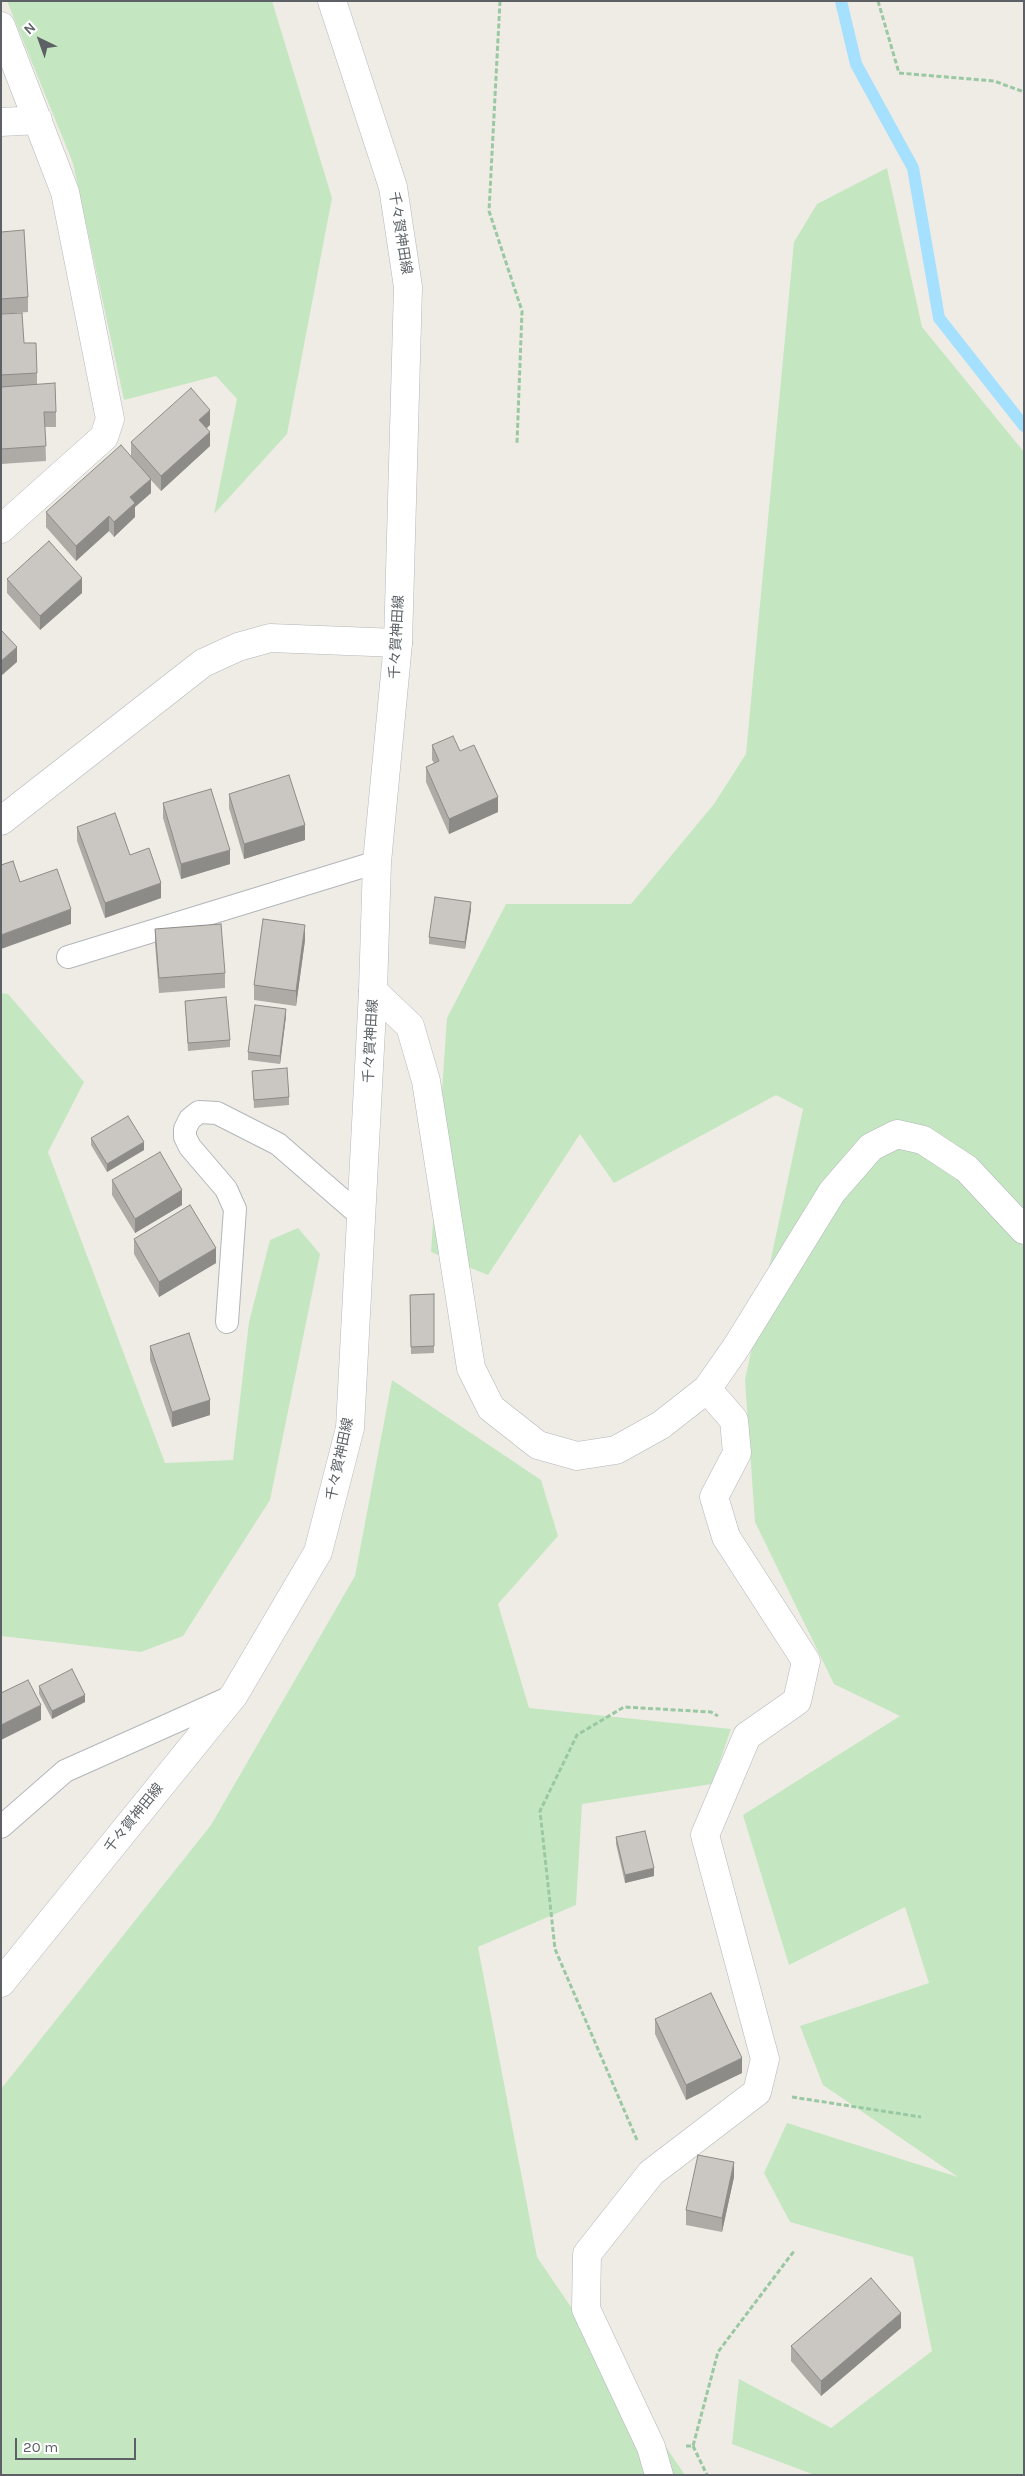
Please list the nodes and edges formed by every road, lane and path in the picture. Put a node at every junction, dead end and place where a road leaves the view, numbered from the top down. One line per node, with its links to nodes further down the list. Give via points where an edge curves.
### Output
1 (332, 1): 10 (street, 千々賀神田線, via 393,187 408,287)
2 (500, 1): 8 (path, via 489,211 522,311)
3 (878, 1): 5 (path, via 899,73 994,81)
4 (1, 26): 6 (street)
5 (1024, 92)
6 (38, 120): 7 (street); 9 (street, via 65,192 110,419 104,437)
7 (1, 122)
8 (517, 443)
9 (1, 529)
10 (398, 642): 11 (street, via 270,638 238,646 203,664); 12 (street, 千々賀神田線)
11 (1, 821)
12 (377, 862): 13 (lane); 14 (street, 千々賀神田線)
13 (68, 957)
14 (373, 991): 15 (street, 千々賀神田線); 18 (street, via 410,1026 426,1081 471,1368 491,1408 538,1445 577,1456 616,1450 661,1425)
15 (361, 1216): 17 (lane, via 278,1144 217,1113 199,1112 190,1119 185,1137 226,1189 235,1209); 19 (street, 千々賀神田線, via 350,1428 318,1552)
16 (1024, 1230): 18 (street, via 967,1169 924,1140 896,1134 871,1147 832,1192)
17 (227, 1322)
18 (707, 1389): 20 (street, via 734,1420 737,1454 714,1496 726,1537 806,1661 797,1701)
19 (234, 1695): 21 (lane, via 65,1771); 22 (street, 千々賀神田線)
20 (747, 1736): 23 (street, via 705,1835 765,2059); 25 (path, via 711,1712 624,1708 577,1735 540,1811 555,1950)
21 (1, 1827)
22 (1, 1982)
23 (756, 2092): 24 (path); 25 (street)
24 (921, 2117)
25 (651, 2173): 28 (street, via 587,2254 586,2309)
26 (794, 2251): 27 (path, via 718,2352)
27 (693, 2446): 28 (path); 30 (path)
28 (651, 2447): 29 (street)
29 (659, 2475)
30 (707, 2475)

